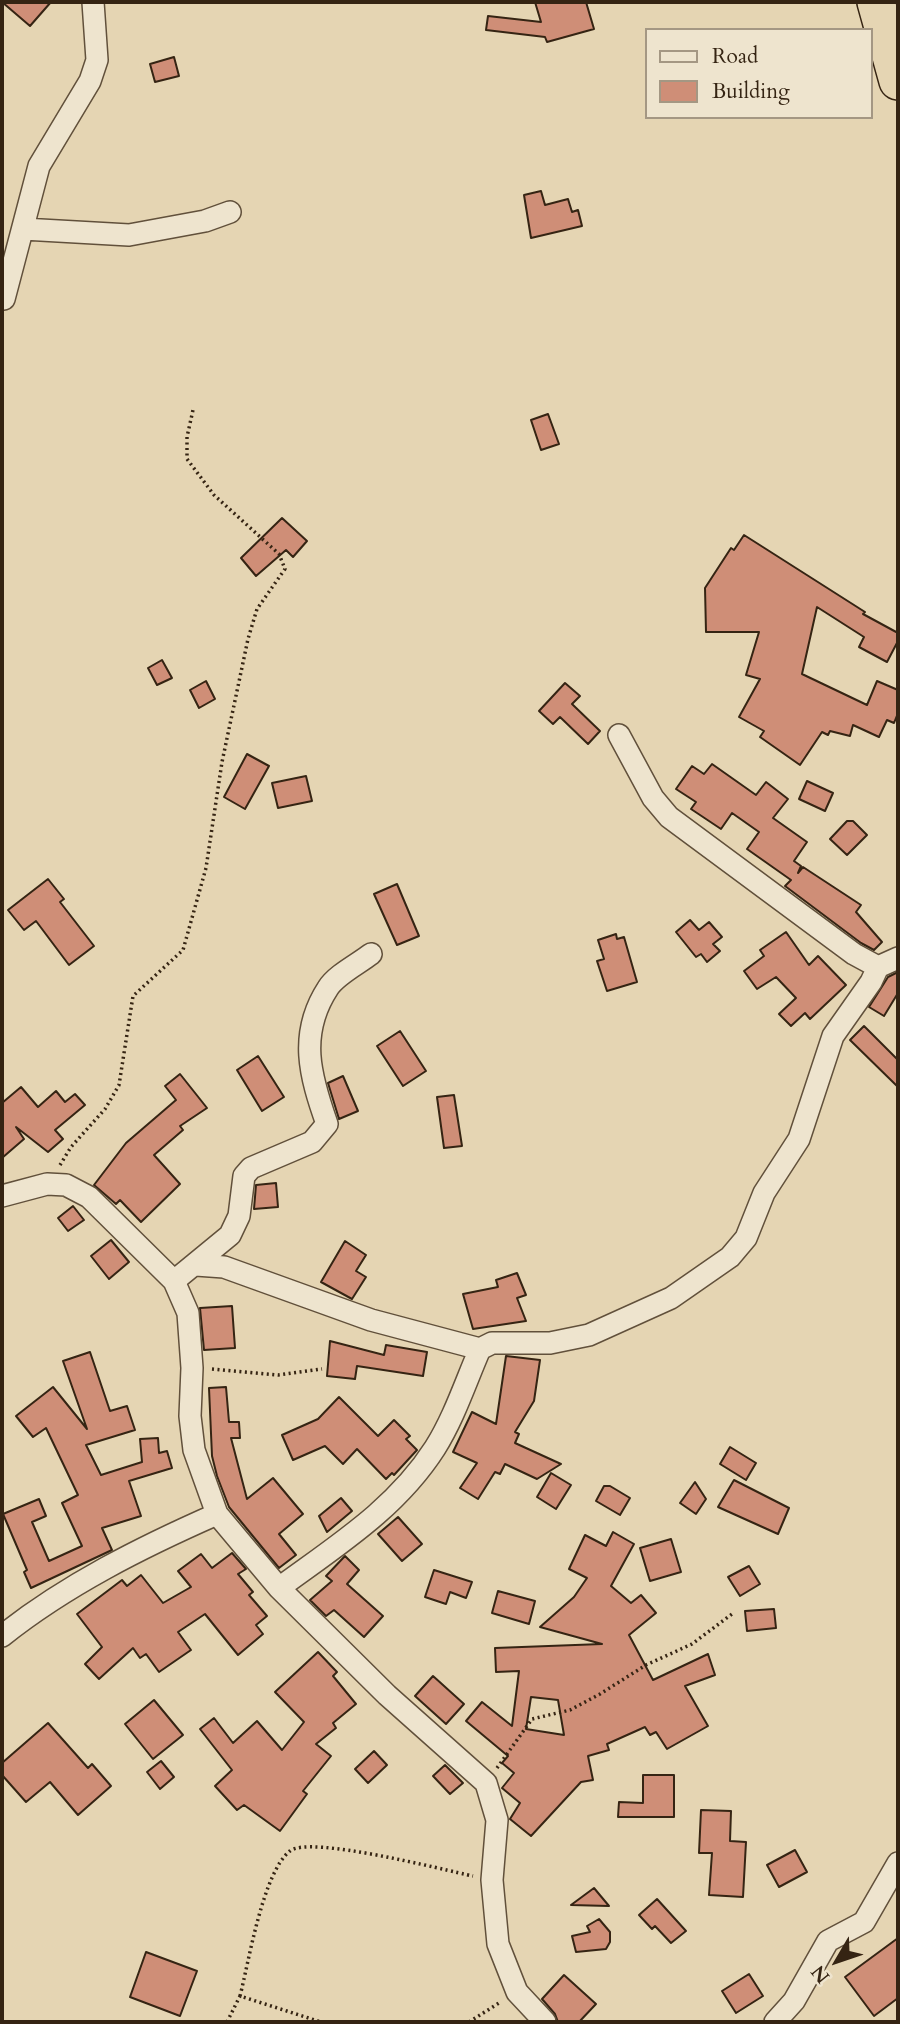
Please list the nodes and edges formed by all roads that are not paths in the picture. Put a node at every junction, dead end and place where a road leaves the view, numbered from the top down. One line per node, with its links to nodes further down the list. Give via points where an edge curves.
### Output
1 (93, 2): 5 (street, via 97,60 90,81 39,166)
2 (876, 2): 3 (highway)
3 (898, 81)
4 (230, 212): 5 (street, via 205,222 129,234)
5 (23, 229): 6 (street)
6 (4, 299)
7 (619, 735): 10 (street, via 653,798 669,817)
8 (371, 954): 12 (street, via 329,986 308,1034 313,1084 327,1124 312,1142 251,1168 244,1176 239,1216 230,1235)
9 (898, 958): 10 (street)
10 (878, 967): 14 (street, via 833,1035 799,1139 764,1193 746,1238 730,1257 671,1298 589,1335 550,1343 492,1343)
11 (2, 1196): 13 (street, via 47,1184 66,1185 89,1197)
12 (195, 1265): 13 (street); 14 (street, via 225,1268 371,1320)
13 (174, 1281): 15 (street, via 188,1313 194,1450)
14 (480, 1349): 16 (street, via 436,1447 399,1495)
15 (217, 1514): 16 (street); 17 (street, via 153,1542 27,1616)
16 (279, 1588): 19 (street, via 387,1695 486,1783 498,1820 492,1880 498,1944 517,1992)
17 (2, 1636)
18 (898, 1863): 20 (street, via 864,1922 828,1941 793,2001)
19 (545, 2022)
20 (775, 2022)

